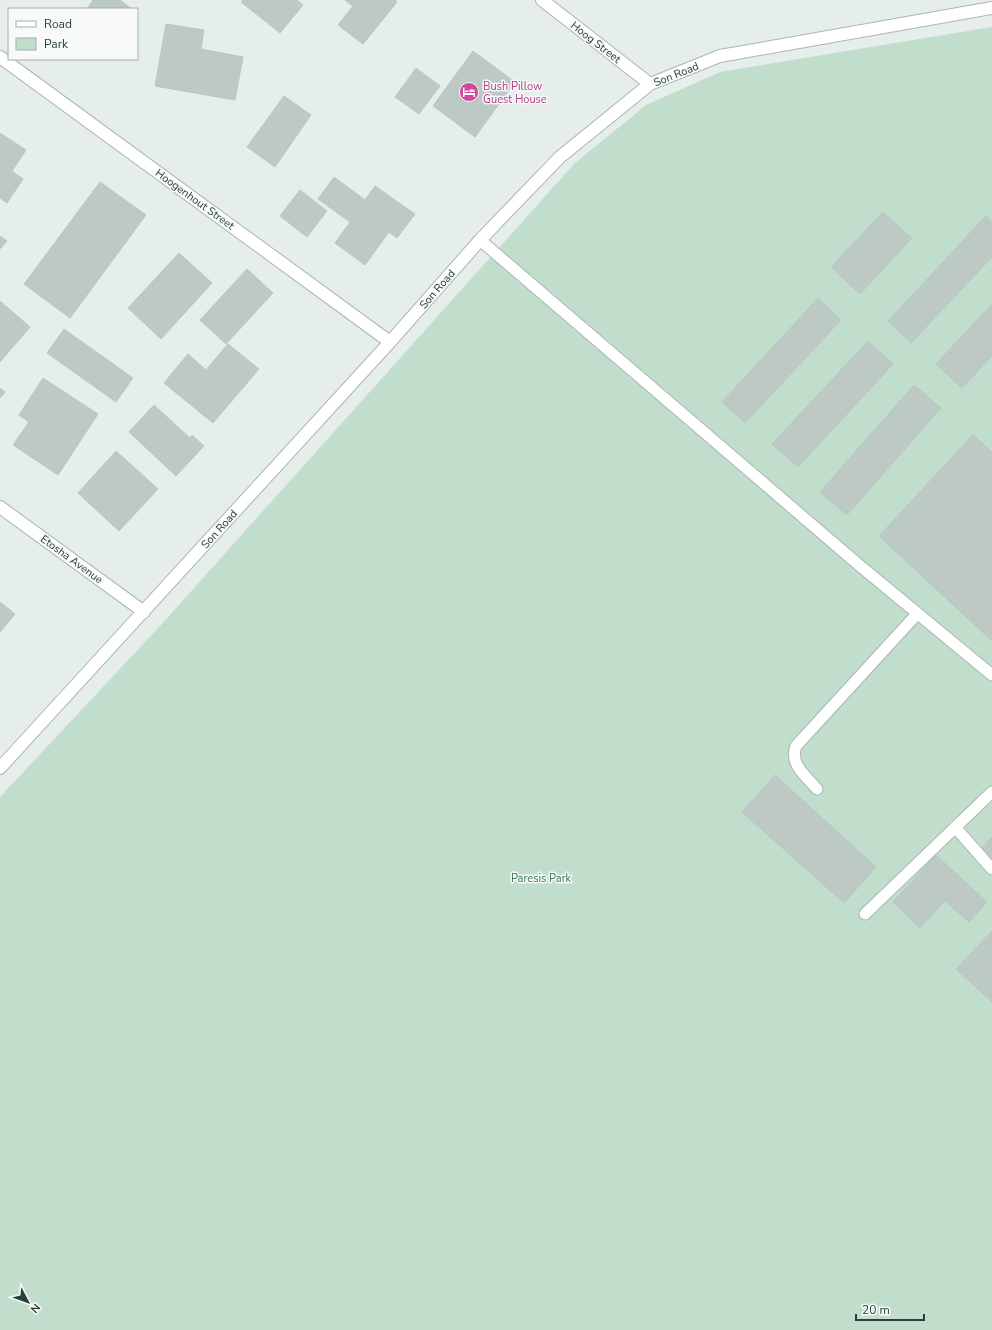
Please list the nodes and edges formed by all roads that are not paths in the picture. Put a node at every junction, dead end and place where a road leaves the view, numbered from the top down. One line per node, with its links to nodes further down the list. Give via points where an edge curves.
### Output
1 (542, 0): 4 (street, Hoog Street)
2 (992, 8): 4 (street, Son Road, via 720,56)
3 (0, 57): 6 (street, Hoogenhout Street)
4 (650, 84): 5 (street, Son Road, via 560,157)
5 (480, 240): 6 (street, Son Road); 9 (lane)
6 (390, 342): 8 (street, Son Road)
7 (0, 507): 8 (street, Etosha Avenue)
8 (144, 612): 11 (street, Son Road)
9 (917, 614): 10 (lane); 12 (lane, via 796,746 793,754 795,762)
10 (992, 675)
11 (0, 768)
12 (817, 789)
13 (992, 792): 14 (lane)
14 (955, 827): 15 (lane); 16 (lane)
15 (992, 869)
16 (865, 914)

